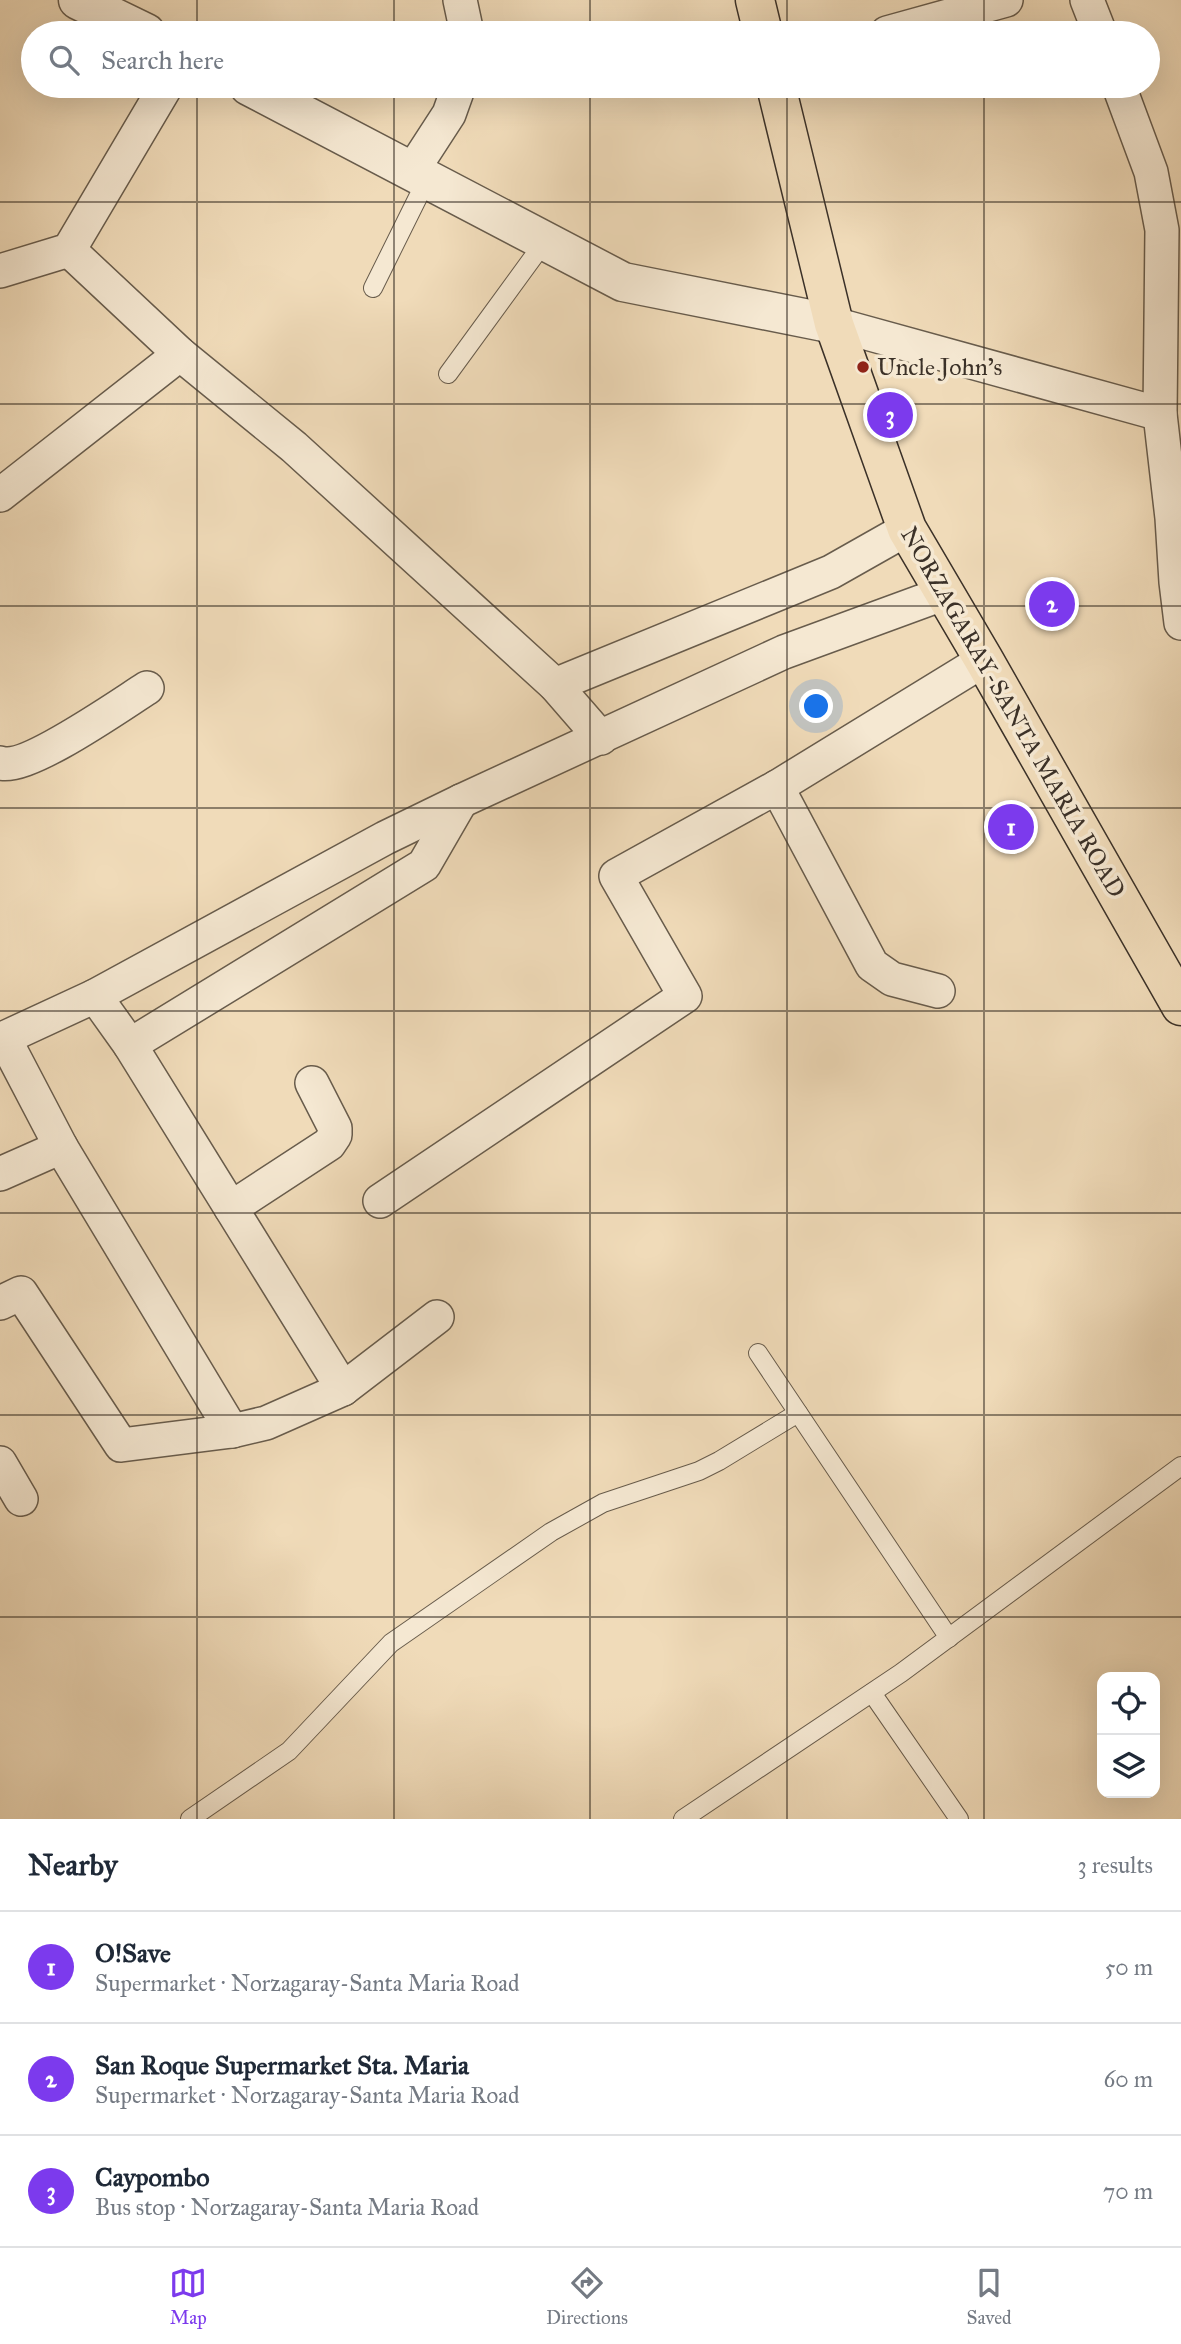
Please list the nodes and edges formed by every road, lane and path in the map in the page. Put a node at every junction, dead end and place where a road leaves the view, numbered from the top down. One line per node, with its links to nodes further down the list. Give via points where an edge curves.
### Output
1 (78, 0): 6 (street)
2 (460, 0): 7 (street)
3 (755, 0): 8 (main road)
4 (1006, 0): 9 (street)
5 (1087, 0): 10 (street)
6 (121, 21)
7 (464, 21)
8 (760, 21)
9 (930, 21)
10 (1095, 21)
11 (159, 98): 18 (street)
12 (272, 98): 16 (street)
13 (455, 98): 16 (street)
14 (779, 98): 21 (main road, NORZAGARAY-SANTA MARIA ROAD)
15 (1123, 98): 24 (street, via 1151,172 1162,230)
16 (419, 175): 17 (street); 20 (lane)
17 (545, 241): 21 (street, via 623,282); 23 (lane)
18 (69, 250): 19 (street); 22 (street)
19 (0, 271)
20 (373, 288)
21 (834, 324): 24 (street); 26 (main road, NORZAGARAY-SANTA MARIA ROAD)
22 (180, 354): 25 (street); 30 (street, via 294,447)
23 (448, 374)
24 (1160, 414): 28 (street)
25 (0, 495)
26 (906, 529): 27 (main road, NORZAGARAY-SANTA MARIA ROAD); 30 (street, via 831,572)
27 (945, 593): 29 (main road, NORZAGARAY-SANTA MARIA ROAD); 32 (street, via 784,652)
28 (1181, 623)
29 (984, 660): 34 (street); 38 (main road, NORZAGARAY-SANTA MARIA ROAD)
30 (555, 685): 32 (street)
31 (147, 688): 33 (street, via 40,754)
32 (601, 738): 35 (street)
33 (0, 763)
34 (777, 788): 36 (street, via 872,965 892,979); 44 (street, via 616,876 685,996)
35 (461, 800): 37 (street); 40 (street, via 424,865)
36 (938, 992)
37 (95, 996): 39 (street); 40 (street)
38 (1181, 1006)
39 (2, 1039): 42 (street)
40 (130, 1045): 45 (street)
41 (312, 1083): 45 (street, via 335,1135 329,1144)
42 (61, 1147): 43 (street); 51 (street)
43 (0, 1174)
44 (380, 1201)
45 (231, 1208): 49 (street)
46 (0, 1303): 51 (street, via 21,1293 121,1445)
47 (437, 1317): 49 (street)
48 (758, 1353): 50 (lane)
49 (343, 1389): 51 (street, via 266,1423)
50 (798, 1413): 55 (lane); 57 (lane, via 719,1461 603,1503 551,1532 391,1643 289,1751)
51 (232, 1431)
52 (1, 1465): 54 (street)
53 (1181, 1466): 55 (lane)
54 (21, 1499)
55 (949, 1638): 56 (lane)
56 (872, 1693): 58 (lane); 59 (lane)
57 (190, 1819)
58 (683, 1819)
59 (959, 1819)

